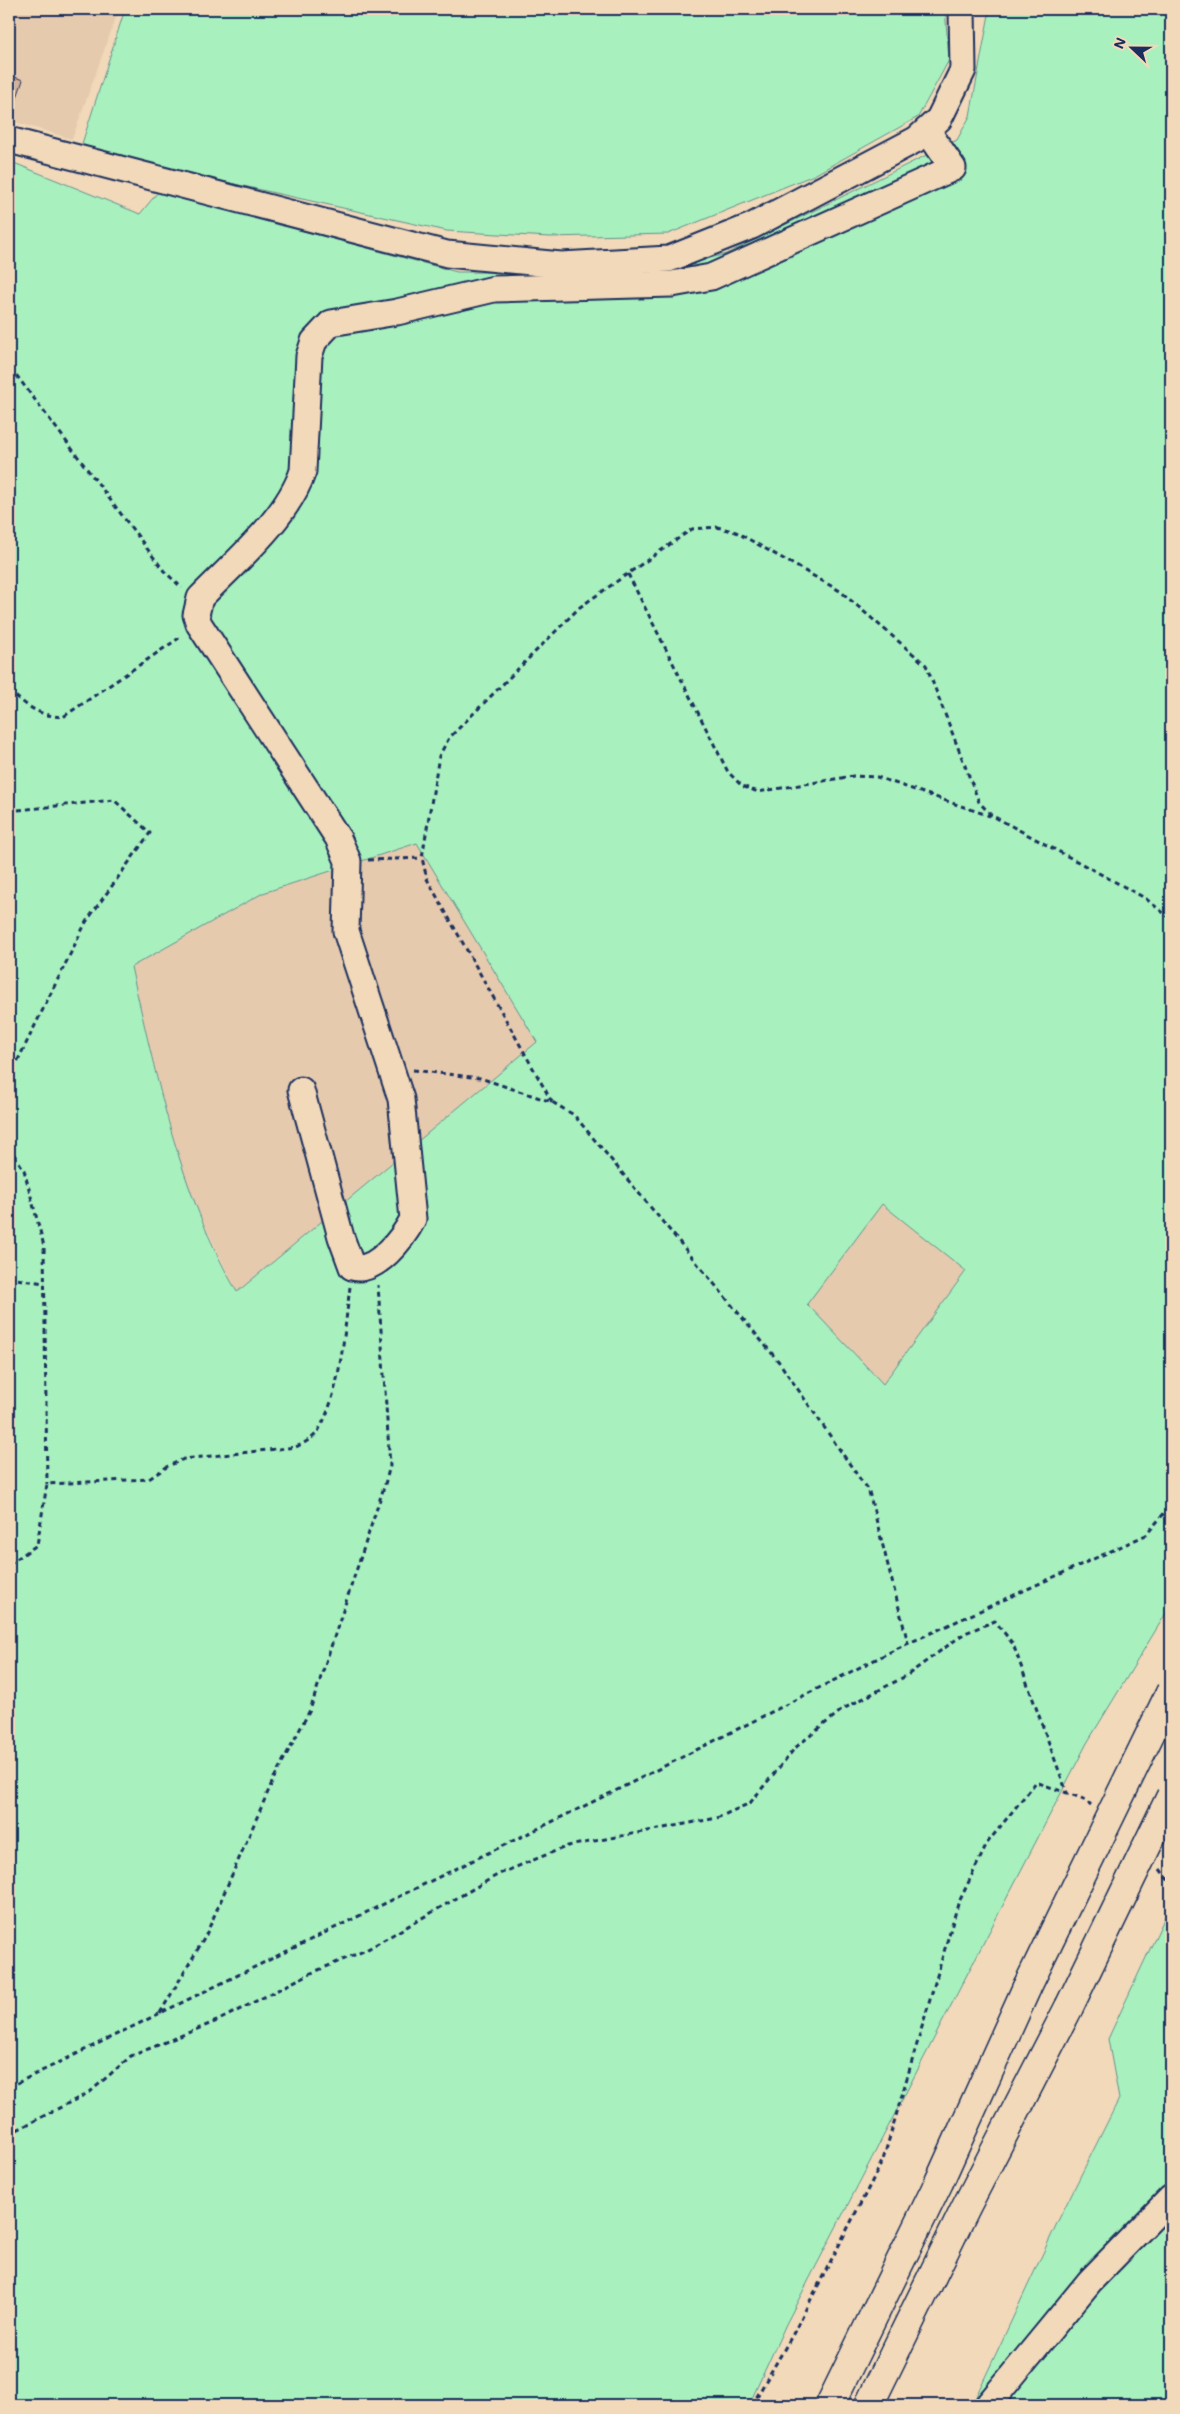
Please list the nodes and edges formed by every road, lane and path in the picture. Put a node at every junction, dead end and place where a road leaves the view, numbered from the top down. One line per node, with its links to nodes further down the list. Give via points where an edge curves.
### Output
1 (962, 9): 2 (lane, via 963,70 939,119)
2 (927, 130): 3 (lane, via 752,226 669,259 561,265 447,254); 8 (lane, via 953,168 711,276 672,284 494,290 331,323 314,341 309,356 303,471 298,486 282,512 200,598)
3 (9, 140)
4 (9, 365): 6 (path)
5 (9, 371): 6 (path)
6 (14, 372): 8 (path)
7 (628, 574): 11 (path, via 728,772 742,786 758,792 853,776 877,777); 11 (path, via 692,529 717,528 736,532 840,591 926,665 979,802); 12 (path, via 580,607 449,738 439,756)
8 (199, 614): 9 (path, via 63,716 46,716 20,701); 13 (lane, via 338,838)
9 (9, 690)
10 (9, 811): 16 (path, via 114,800 150,833 86,922 17,1062)
11 (998, 819): 14 (path, via 1145,898)
12 (422, 858): 13 (path); 18 (path, via 427,879)
13 (348, 861): 15 (lane, via 346,931)
14 (1171, 919)
15 (390, 1067): 18 (path, via 480,1078); 20 (lane, via 401,1099 413,1219 404,1235)
16 (9, 1069)
17 (301, 1090): 20 (lane, via 341,1237)
18 (552, 1102): 26 (path, via 574,1115 779,1362 868,1492)
19 (9, 1147): 22 (path, via 24,1170 44,1246)
20 (364, 1265): 23 (path, via 338,1378 317,1432 309,1440 296,1447 184,1459 149,1479); 31 (path, via 390,1466 310,1710 274,1778 205,1937)
21 (9, 1278): 22 (path)
22 (45, 1283): 23 (path)
23 (47, 1484): 25 (path, via 37,1545)
24 (1171, 1505): 26 (path, via 1146,1535)
25 (9, 1564)
26 (908, 1643): 31 (path, via 617,1790)
27 (1171, 1691): 36 (highway, bridge)
28 (1067, 1793): 30 (path); 33 (path, via 1013,1644 995,1621 965,1633 906,1676 843,1709 795,1748 750,1803 717,1818 568,1846 499,1874 366,1950 309,1974 217,2022 131,2056 90,2092); 35 (path, via 1036,1782 988,1842 958,1904 883,2160 793,2334)
29 (1171, 1796): 37 (highway, bridge)
30 (1084, 1799)
31 (160, 2013): 32 (path)
32 (9, 2087)
33 (9, 2134)
34 (1171, 2198): 38 (lane, via 1090,2281)
35 (752, 2405)
36 (830, 2405)
37 (870, 2405)
38 (988, 2405)

